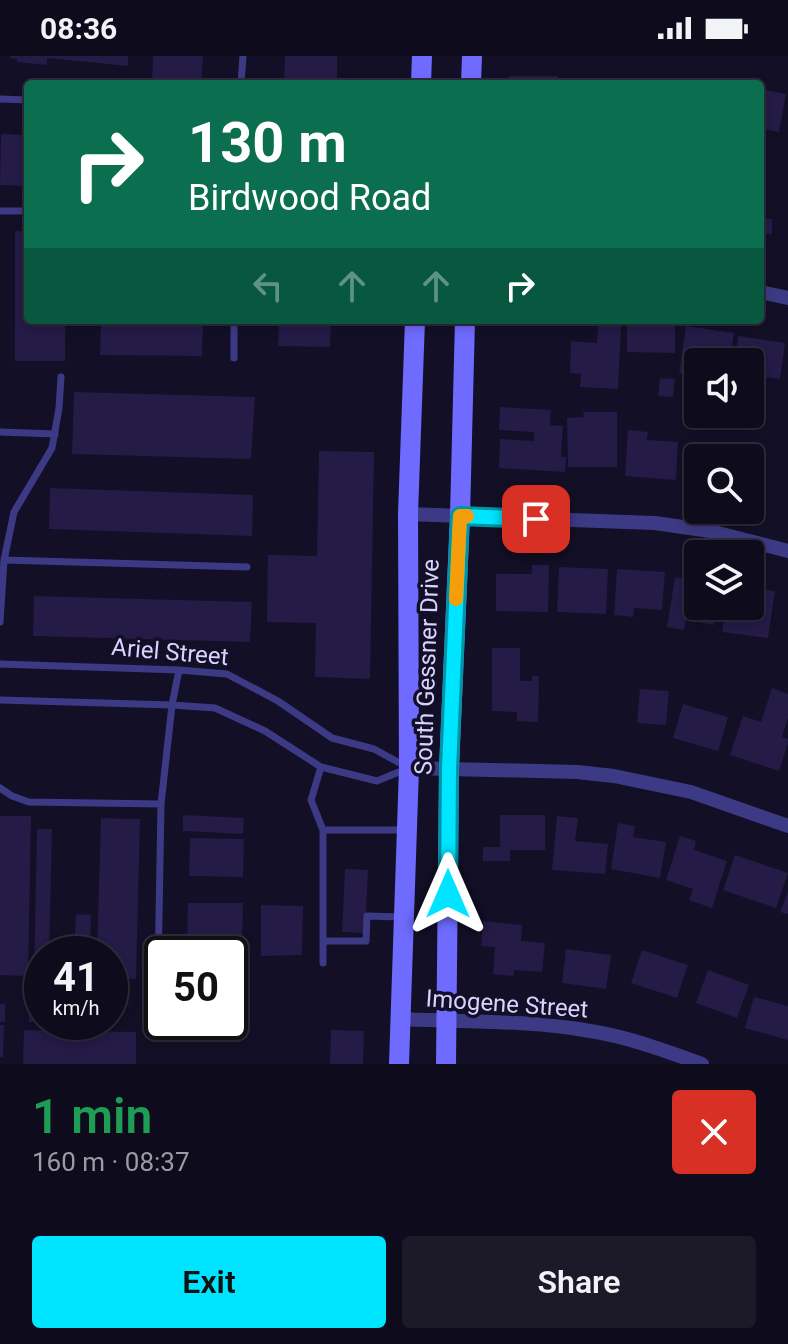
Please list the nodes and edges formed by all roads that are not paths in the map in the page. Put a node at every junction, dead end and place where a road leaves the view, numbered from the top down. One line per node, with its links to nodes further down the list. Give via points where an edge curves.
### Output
1 (243, 56): 4 (lane)
2 (422, 56): 5 (main road)
3 (472, 56): 6 (main road)
4 (241, 80)
5 (421, 80)
6 (471, 80)
7 (0, 99): 8 (lane)
8 (24, 100)
9 (0, 211): 10 (lane)
10 (24, 211)
11 (764, 293): 12 (street)
12 (788, 298)
13 (234, 324): 16 (lane)
14 (415, 324): 20 (main road, South Gessner Drive)
15 (465, 324): 21 (main road, South Gessner Drive)
16 (234, 358)
17 (61, 377): 19 (lane)
18 (0, 432): 19 (lane)
19 (55, 434): 23 (lane, via 14,512)
20 (408, 514): 21 (street); 31 (main road, South Gessner Drive)
21 (460, 516): 22 (street, via 655,523); 32 (main road, South Gessner Drive)
22 (788, 551)
23 (4, 560): 24 (lane); 25 (lane)
24 (247, 567)
25 (0, 622)
26 (0, 664): 27 (lane, Ariel Street)
27 (179, 670): 29 (lane); 31 (lane, Ariel Street, via 227,674 332,738 374,749)
28 (0, 700): 29 (lane, Ariel Street)
29 (172, 705): 30 (lane, Ariel Street, via 215,708 265,731); 34 (lane)
30 (321, 767): 31 (lane, Ariel Street, via 377,781); 36 (lane, via 311,800)
31 (409, 768): 32 (street, Ariel Street); 37 (main road, South Gessner Drive)
32 (449, 768): 35 (street, Ariel Street, via 577,772 646,782); 43 (main road, South Gessner Drive)
33 (0, 788): 34 (lane, via 29,802)
34 (161, 804): 39 (lane)
35 (788, 826)
36 (323, 830): 37 (lane); 40 (lane)
37 (407, 830): 38 (main road, South Gessner Drive)
38 (404, 917): 40 (lane, via 367,916 366,941); 42 (main road, South Gessner Drive)
39 (159, 936)
40 (323, 941): 41 (lane)
41 (323, 963)
42 (401, 1019): 43 (street, Imogene Street); 44 (main road, South Gessner Drive)
43 (447, 1021): 45 (main road, South Gessner Drive); 46 (street, Imogene Street, via 591,1031)
44 (399, 1064)
45 (446, 1064)
46 (702, 1064)

